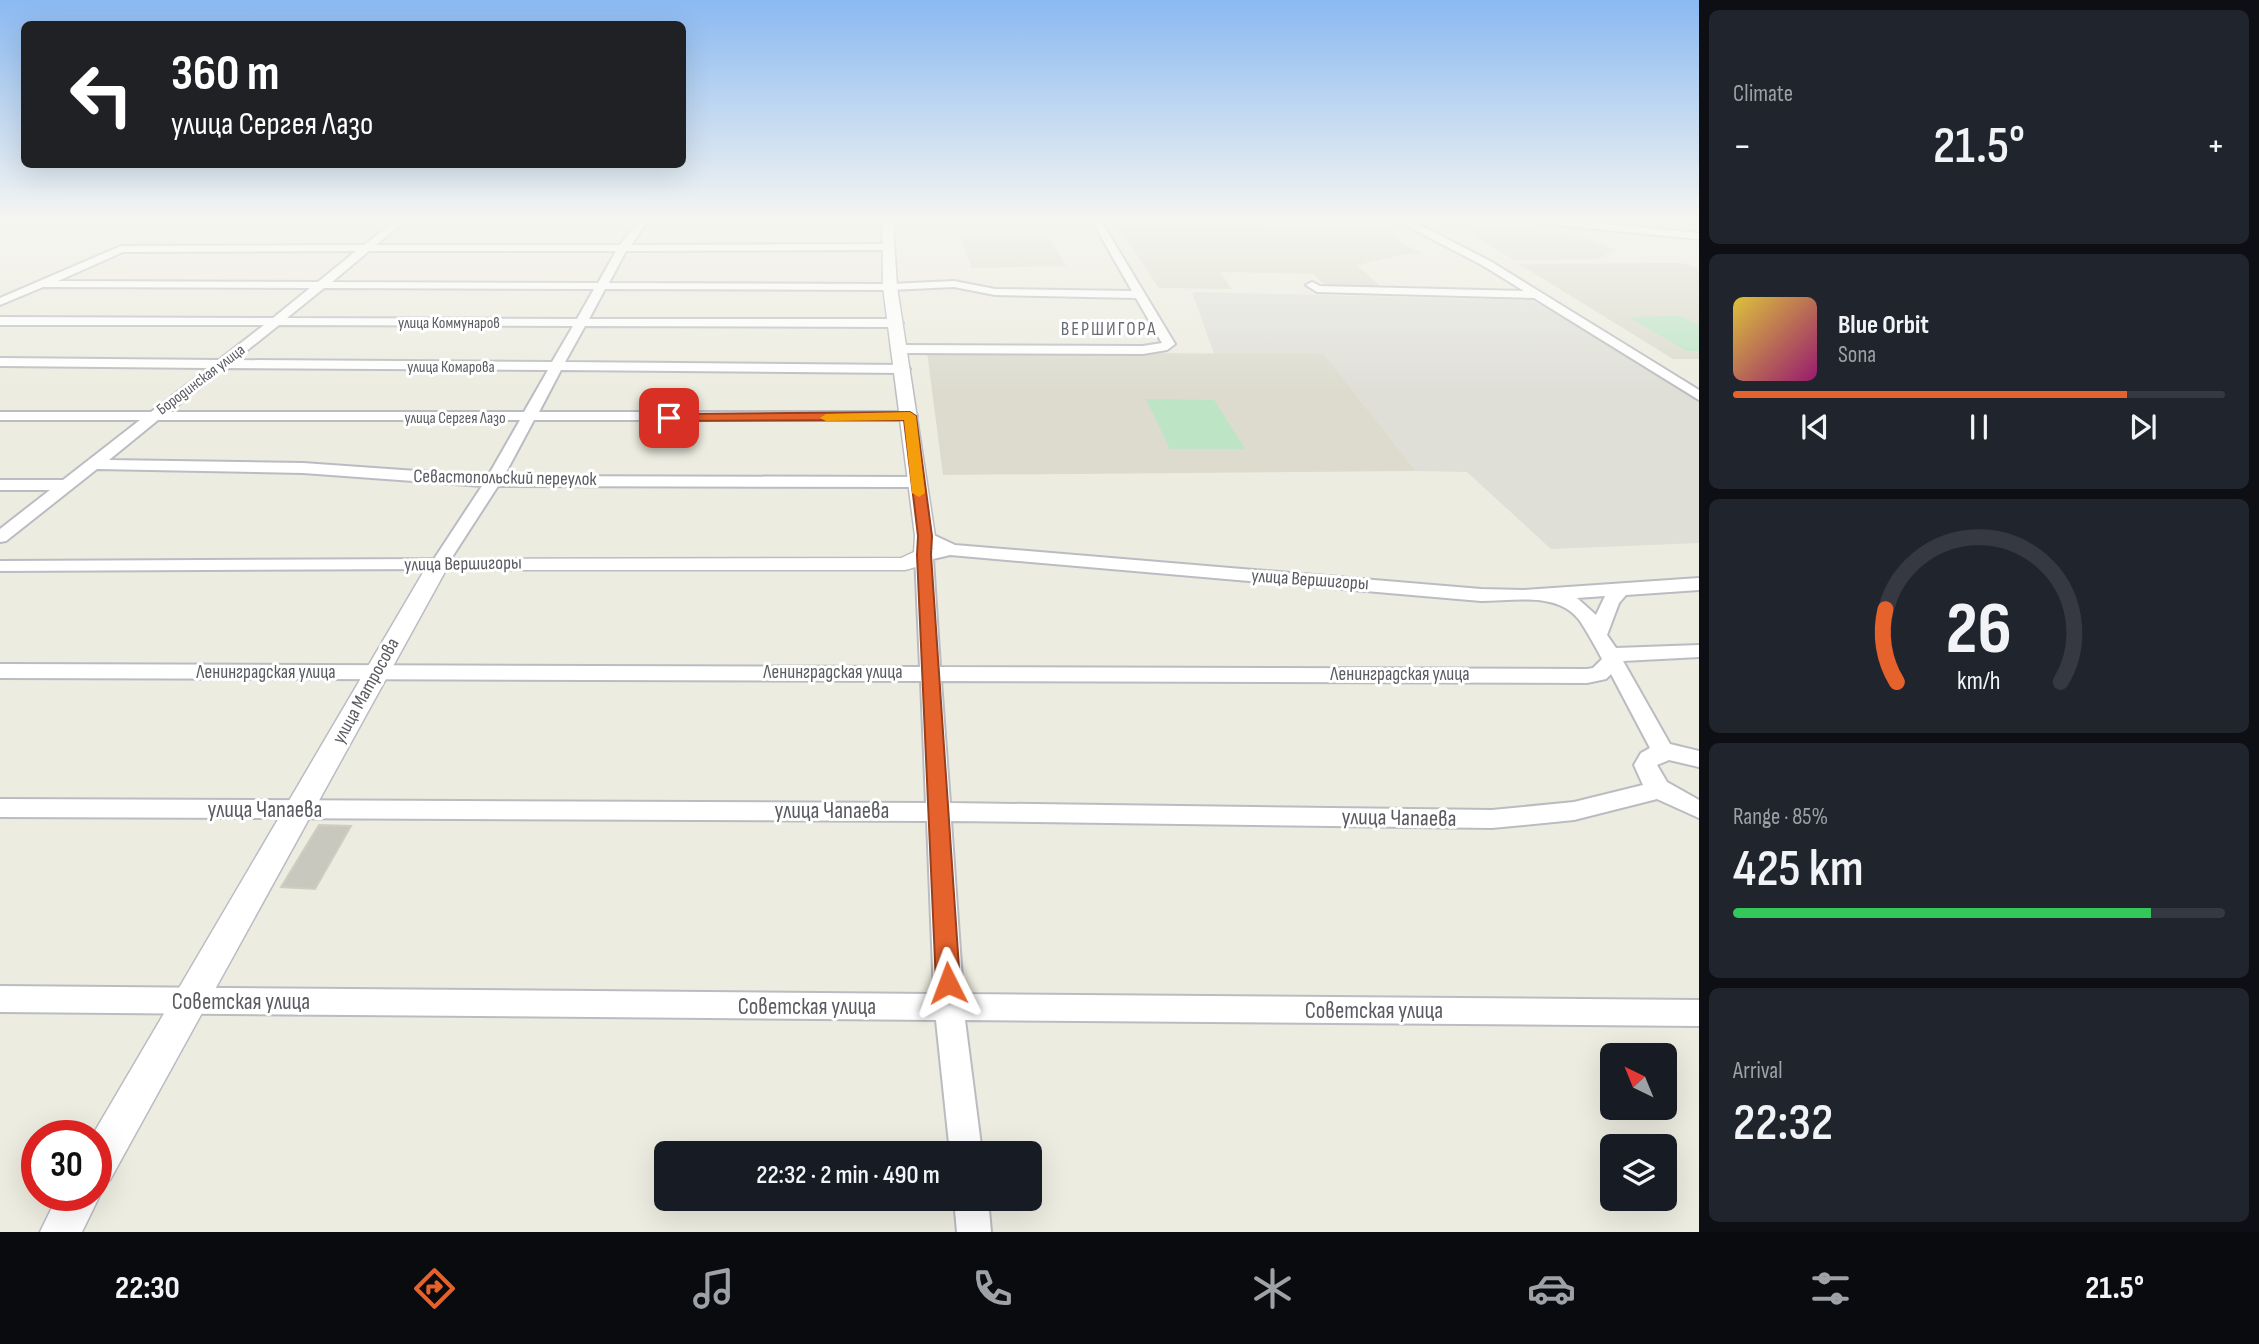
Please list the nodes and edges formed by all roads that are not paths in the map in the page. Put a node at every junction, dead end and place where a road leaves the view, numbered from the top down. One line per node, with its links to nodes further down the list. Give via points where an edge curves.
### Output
1 (50, 278): 7 (street)
2 (327, 278): 9 (street, Бородинская улица)
3 (605, 278): 10 (street, улица Матросова)
4 (889, 278): 11 (street)
5 (1131, 278): 12 (street)
6 (1509, 278): 13 (street)
7 (37, 284): 9 (street); 14 (street)
8 (1312, 285): 13 (street, via 1317,289)
9 (317, 286): 10 (street); 16 (street, Бородинская улица)
10 (601, 286): 11 (street); 17 (street, улица Матросова)
11 (890, 287): 12 (street, via 954,284 995,292); 18 (street)
12 (1140, 295): 19 (street, via 1168,340 1163,347)
13 (1535, 295): 24 (street)
14 (0, 303)
15 (0, 321): 16 (street, улица Коммунаров)
16 (274, 323): 17 (street, улица Коммунаров); 21 (street, Бородинская улица)
17 (582, 323): 18 (street, улица Коммунаров); 22 (street, улица Матросова)
18 (897, 323): 19 (street)
19 (901, 349): 23 (street)
20 (0, 362): 21 (street, улица Комарова)
21 (220, 365): 22 (street, улица Комарова); 26 (street, Бородинская улица)
22 (555, 368): 23 (street, улица Комарова); 28 (street, улица Матросова)
23 (903, 369): 27 (street)
24 (1699, 396)
25 (0, 416): 26 (street, улица Сергея Лазо)
26 (153, 416): 28 (street, улица Сергея Лазо); 29 (street, Бородинская улица)
27 (910, 416): 28 (street, улица Сергея Лазо); 31 (street)
28 (529, 418): 30 (street, улица Матросова)
29 (93, 464): 30 (street, Севастопольский переулок, via 303,468); 33 (street, Бородинская улица)
30 (493, 481): 31 (street, Севастопольский переулок); 36 (street, улица Матросова)
31 (917, 482): 35 (street)
32 (0, 485): 33 (street)
33 (63, 485): 34 (street, Бородинская улица)
34 (0, 537)
35 (925, 545): 36 (street, улица Вершигоры, via 905,564); 40 (street, улица Вершигоры, via 951,551 1481,595); 46 (street)
36 (439, 564): 37 (street, улица Вершигоры); 45 (street, улица Матросова)
37 (0, 566)
38 (1699, 584): 39 (street, улица Вершигоры)
39 (1621, 588): 40 (street, улица Вершигоры); 41 (street, via 1610,602)
40 (1550, 593): 41 (street, via 1579,608)
41 (1598, 634): 43 (street)
42 (1699, 651): 43 (street, Ленинградская улица, via 1619,654)
43 (1612, 660): 46 (street, Ленинградская улица, via 1599,674 1587,676); 47 (street)
44 (0, 671): 45 (street, Ленинградская улица)
45 (376, 672): 46 (street, Ленинградская улица); 52 (street, улица Матросова)
46 (930, 673): 53 (street)
47 (1663, 752): 48 (street); 49 (street, via 1645,765)
48 (1699, 759)
49 (1660, 790): 51 (street); 53 (street, улица Чапаева, via 1574,811 1492,819)
50 (0, 808): 52 (street, улица Чапаева)
51 (1699, 809)
52 (300, 810): 53 (street, улица Чапаева); 55 (street, улица Матросова)
53 (938, 812): 56 (street)
54 (0, 999): 55 (street, Советская улица)
55 (188, 1002): 56 (street, Советская улица); 58 (street, улица Матросова)
56 (950, 1008): 57 (street, Советская улица); 59 (street)
57 (1699, 1013)
58 (112, 1137)
59 (965, 1141)
60 (71, 1211): 62 (street)
61 (972, 1211): 63 (street)
62 (60, 1232)
63 (974, 1232)

